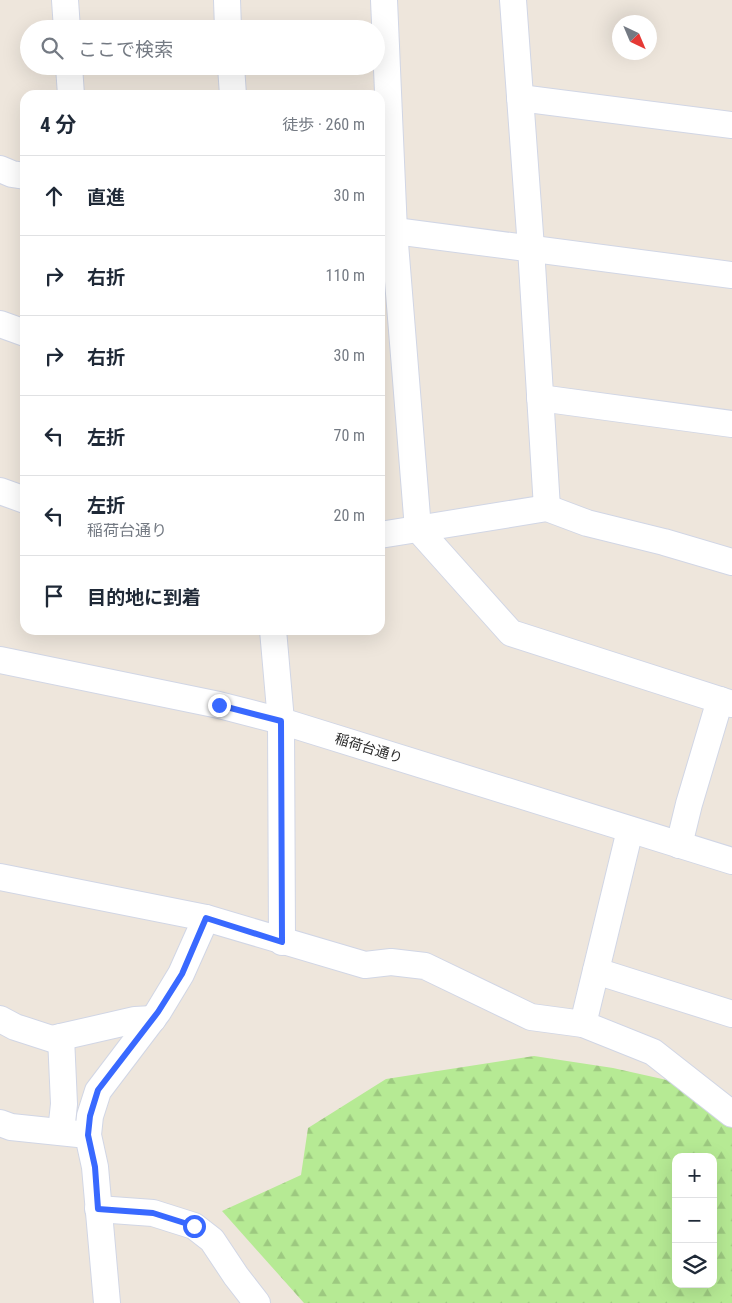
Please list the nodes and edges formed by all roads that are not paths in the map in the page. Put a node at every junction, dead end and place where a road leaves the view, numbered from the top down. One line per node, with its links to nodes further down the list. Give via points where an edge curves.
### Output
1 (65, 0): 5 (street)
2 (227, 0): 6 (street)
3 (384, 0): 7 (street)
4 (513, 0): 13 (street)
5 (66, 20)
6 (228, 20)
7 (384, 20)
8 (70, 75): 11 (street)
9 (232, 75): 12 (street)
10 (385, 75): 17 (street)
11 (71, 90)
12 (233, 90)
13 (520, 98): 14 (street); 18 (street)
14 (732, 125)
15 (0, 169): 16 (street)
16 (20, 175)
17 (387, 230): 18 (street); 27 (street)
18 (531, 248): 19 (street); 22 (street)
19 (732, 275)
20 (0, 324): 21 (street)
21 (20, 331)
22 (540, 398): 23 (street); 26 (street)
23 (732, 424)
24 (0, 491): 25 (street)
25 (20, 498)
26 (547, 508): 27 (street); 29 (street, via 587,523)
27 (418, 529): 28 (street); 32 (street, via 511,633)
28 (385, 534)
29 (732, 562)
30 (273, 635): 33 (street)
31 (0, 660): 33 (street, 稲荷台通り)
32 (726, 702): 35 (street, via 689,804)
33 (281, 721): 34 (street, 稲荷台通り); 39 (street)
34 (630, 830): 35 (street, 稲荷台通り); 40 (street)
35 (679, 845): 36 (street, 稲荷台通り)
36 (732, 861)
37 (0, 877): 38 (street)
38 (206, 918): 39 (street); 43 (street, via 182,974)
39 (282, 942): 44 (street, via 365,965 391,962 425,966 531,1017)
40 (596, 971): 41 (street); 44 (street)
41 (732, 1014)
42 (0, 1019): 45 (street, via 52,1039)
43 (153, 1019): 45 (street); 49 (street, via 98,1090)
44 (583, 1024): 46 (street, via 653,1052)
45 (61, 1037): 48 (street, via 64,1104)
46 (732, 1114)
47 (0, 1123): 48 (street)
48 (61, 1132): 49 (street)
49 (88, 1135): 50 (street, via 95,1167)
50 (98, 1209): 51 (street); 52 (street, via 153,1213 194,1226 212,1240)
51 (107, 1303)
52 (257, 1303)

